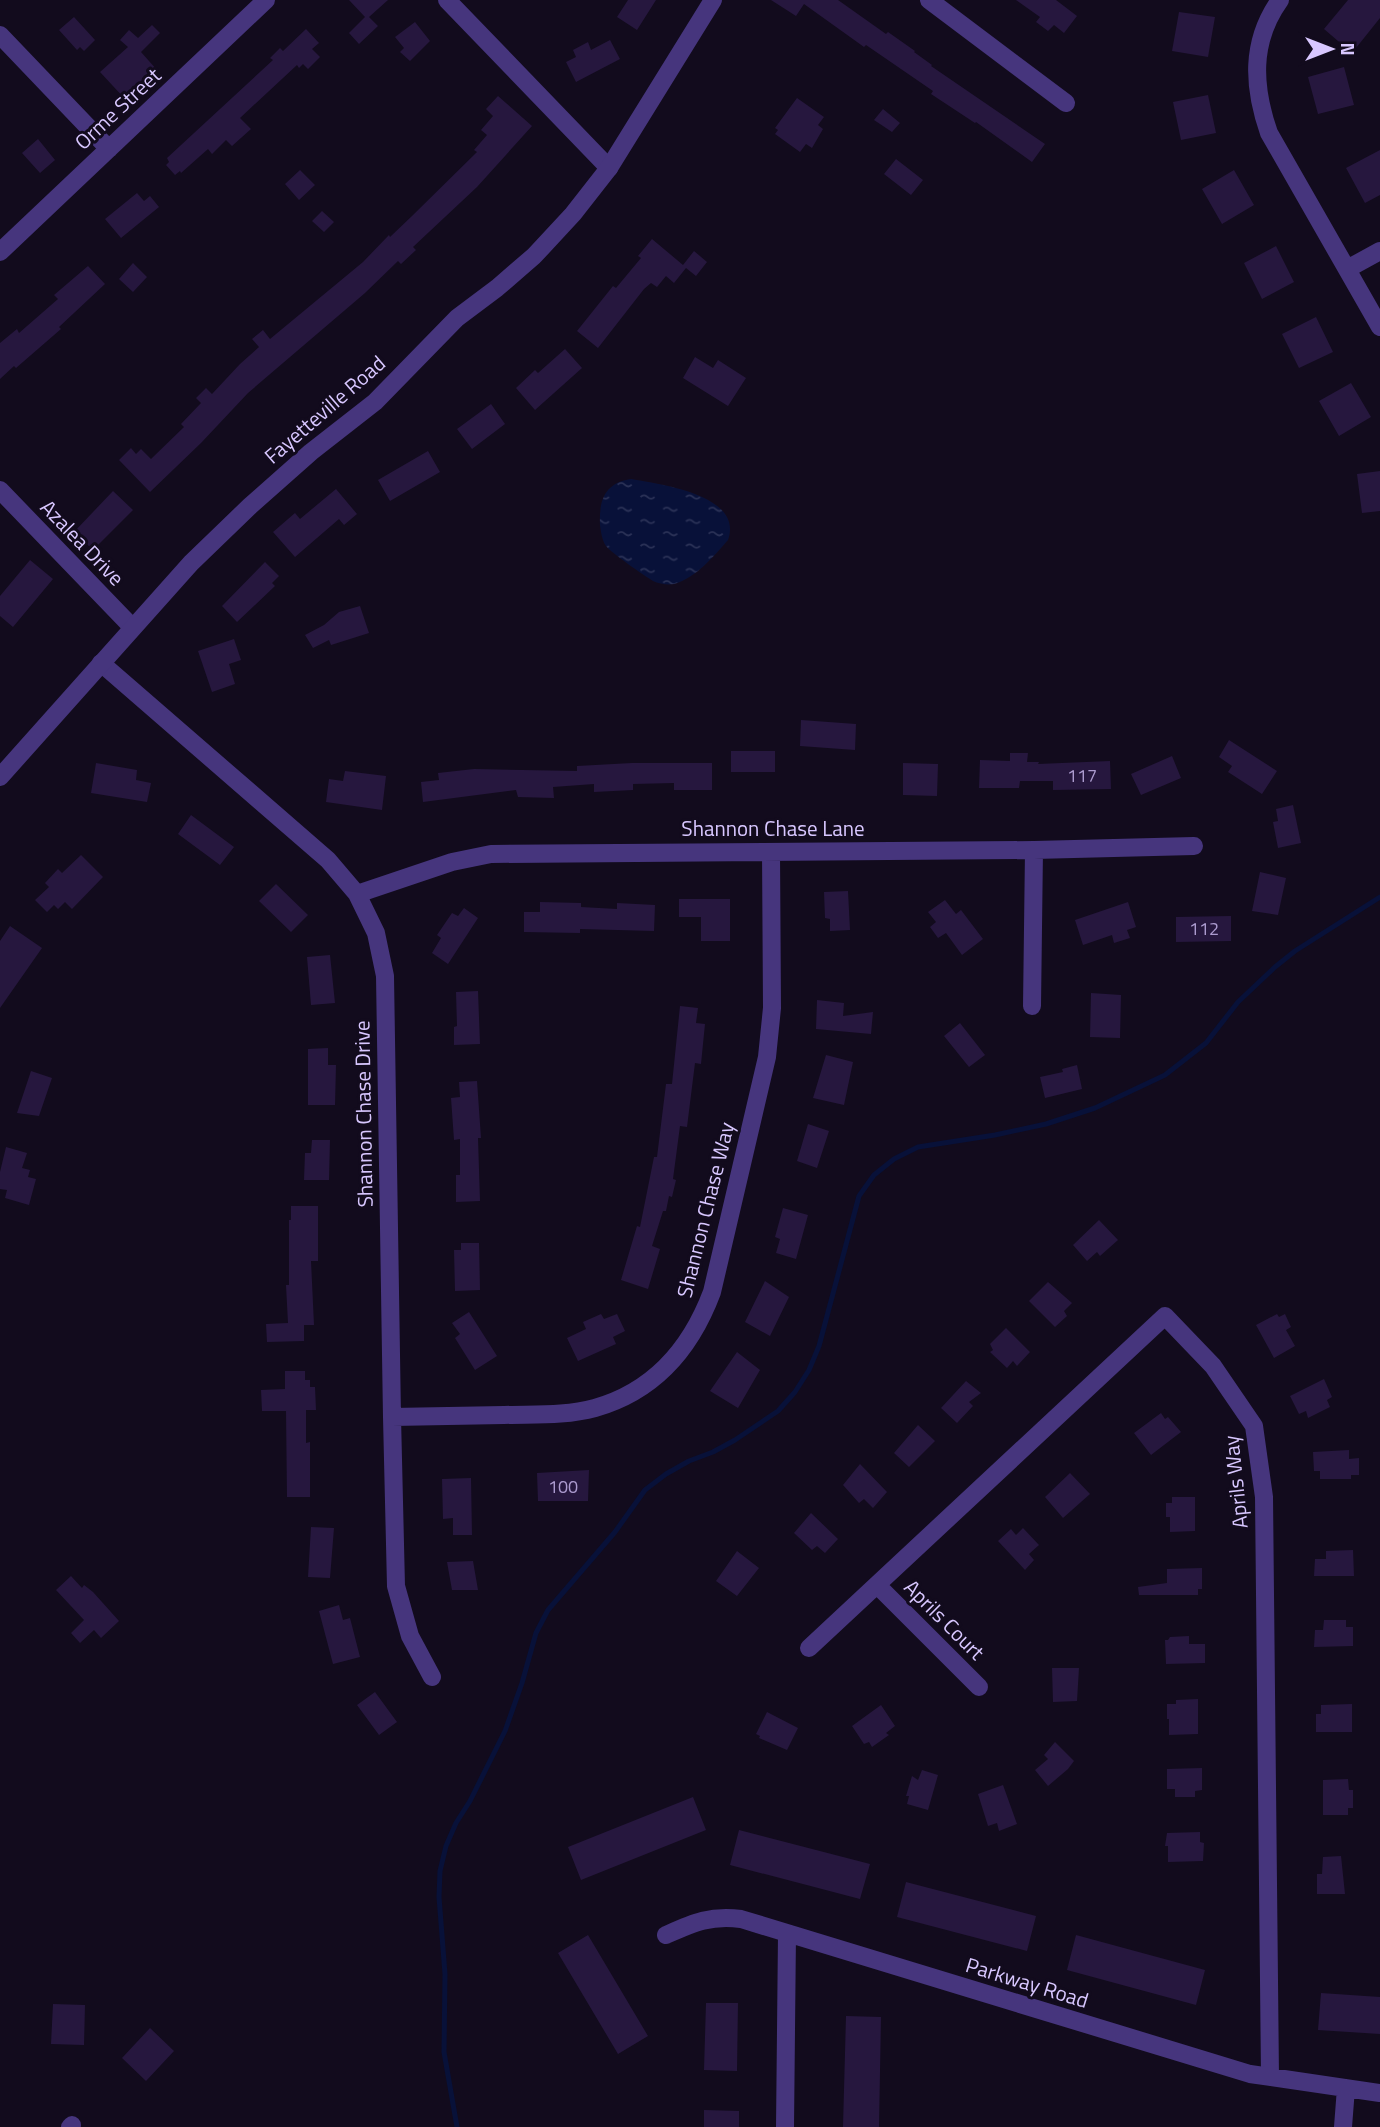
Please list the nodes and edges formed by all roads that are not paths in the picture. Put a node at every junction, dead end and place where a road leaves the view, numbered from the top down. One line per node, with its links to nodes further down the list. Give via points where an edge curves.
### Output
1 (267, 0): 8 (street, Orme Street)
2 (447, 0): 9 (street)
3 (713, 0): 9 (street, Fayetteville Road)
4 (929, 0): 7 (street)
5 (1280, 0): 12 (street, via 1260,43 1256,77 1260,106 1269,133)
6 (0, 34): 8 (street)
7 (1066, 103)
8 (109, 149): 10 (street, Orme Street)
9 (609, 168): 15 (street, Fayetteville Road, via 534,256 457,318 376,402 250,506)
10 (0, 251)
11 (1380, 251): 12 (street)
12 (1347, 270): 13 (street)
13 (1380, 327)
14 (0, 490): 15 (street, Azalea Drive)
15 (132, 627): 16 (street, Fayetteville Road)
16 (101, 663): 17 (street, Fayetteville Road); 21 (street, Shannon Chase Drive, via 328,860)
17 (0, 777)
18 (1194, 846): 19 (street, Shannon Chase Lane)
19 (1034, 850): 20 (street, Shannon Chase Lane); 22 (street)
20 (771, 852): 21 (street, Shannon Chase Lane, via 491,854); 23 (street, Shannon Chase Way, via 768,1057 712,1292 690,1339 648,1382 621,1399 594,1408 556,1414)
21 (357, 894): 23 (street, Shannon Chase Drive, via 376,933 385,976)
22 (1032, 1006)
23 (391, 1417): 26 (street, Shannon Chase Drive, via 396,1586 410,1636)
24 (878, 1586): 25 (street, Aprils Way); 27 (street, Aprils Court); 30 (street, Aprils Way, via 1165,1316 1213,1366 1254,1426 1264,1497)
25 (809, 1648)
26 (432, 1677)
27 (979, 1686)
28 (787, 1934): 29 (street, Parkway Road, via 721,1916 697,1921); 30 (street, Parkway Road); 33 (street)
29 (666, 1936)
30 (1270, 2077): 31 (street, Parkway Road)
31 (1346, 2088): 32 (street, Parkway Road); 34 (street)
32 (1380, 2093)
33 (785, 2127)
34 (1343, 2127)

